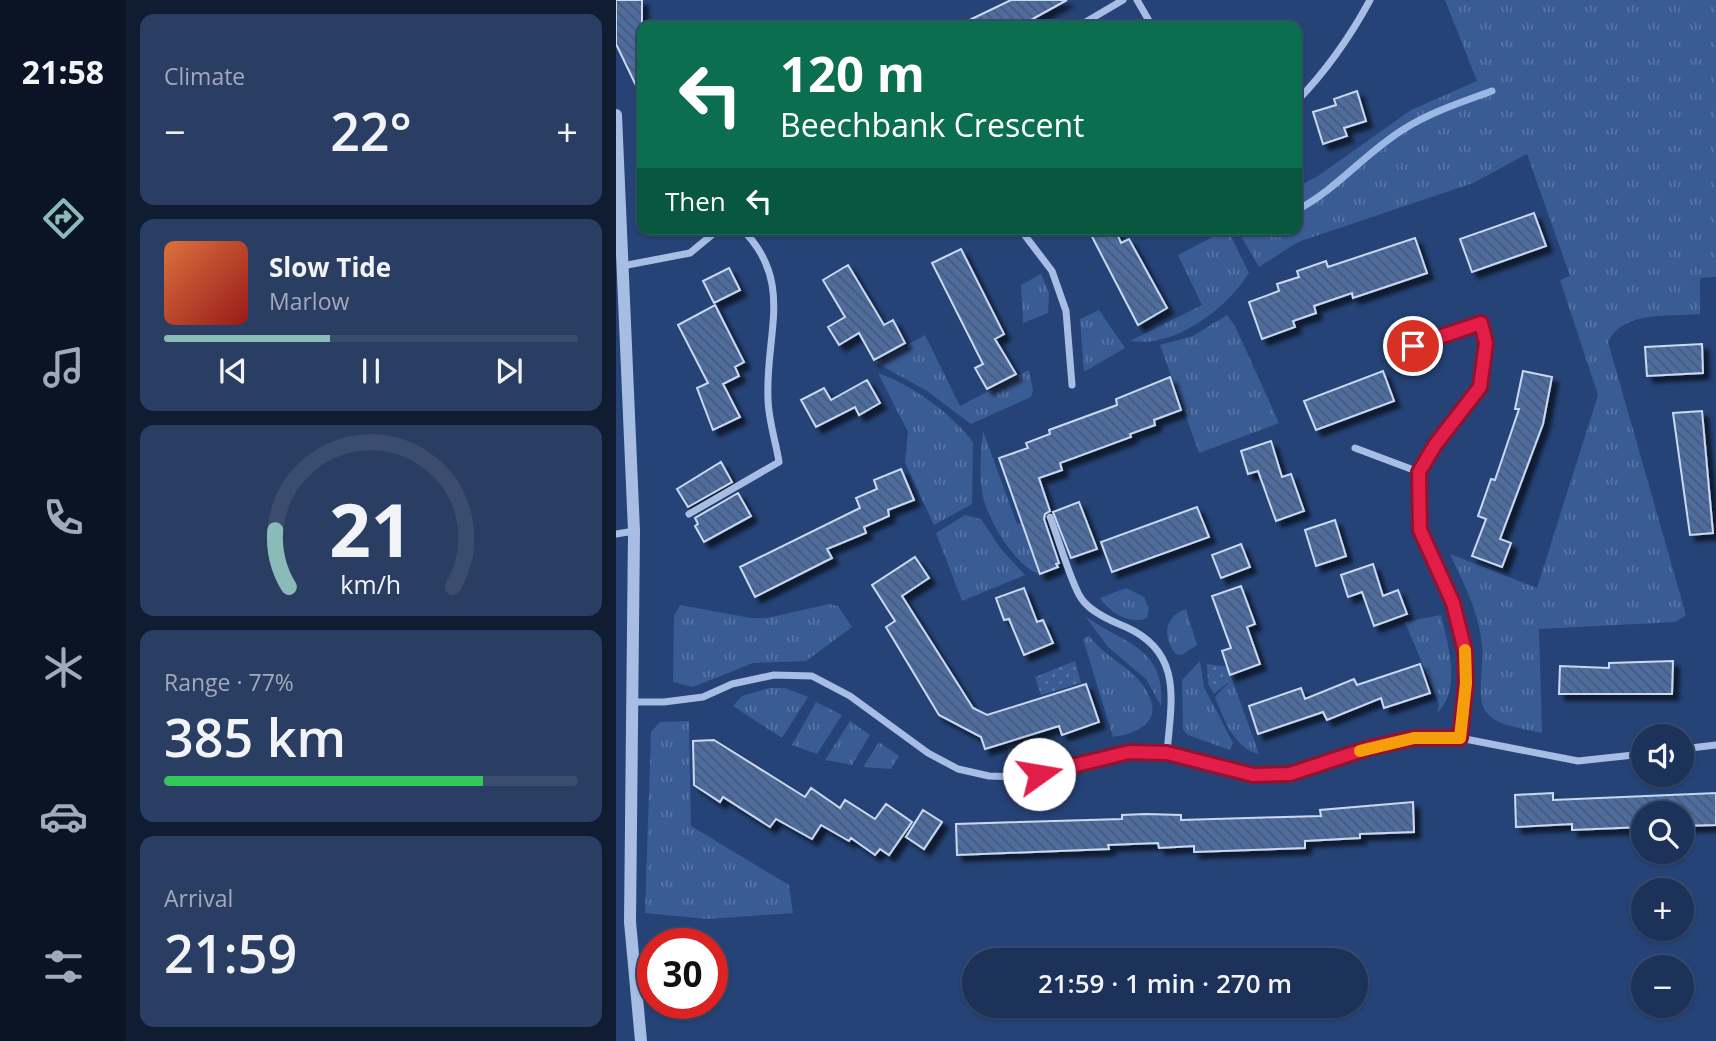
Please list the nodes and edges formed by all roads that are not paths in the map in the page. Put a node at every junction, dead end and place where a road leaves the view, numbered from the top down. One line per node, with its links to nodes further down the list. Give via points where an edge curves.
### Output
1 (1123, 0): 4 (street)
2 (1137, 0): 5 (street)
3 (1370, 0): 6 (street, via 1355,28)
4 (1087, 21)
5 (1149, 21)
6 (1302, 96)
7 (616, 116): 11 (street)
8 (712, 235): 11 (street, via 690,253)
9 (748, 235): 16 (street, via 769,265 773,295 768,399 779,462)
10 (1025, 235): 13 (street, via 1052,271 1066,311)
11 (622, 266): 18 (street)
12 (1390, 354): 15 (street, via 1481,323 1486,343 1480,387)
13 (1072, 385)
14 (1355, 448): 15 (street)
15 (1419, 472): 21 (street, via 1420,530 1453,603 1465,651)
16 (689, 514)
17 (1050, 517): 24 (street, via 1081,599 1104,617 1141,634 1163,656 1172,684)
18 (634, 531): 19 (street); 20 (street)
19 (616, 534)
20 (631, 702): 24 (street, via 703,697 732,684 774,675 812,676 850,696 928,753 968,772 1022,777 1129,752); 26 (street, via 630,922)
21 (1460, 738): 24 (street, via 1414,738 1380,745 1290,774 1253,775); 25 (street, via 1578,761)
22 (1716, 746): 23 (street)
23 (1694, 748)
24 (1167, 753)
25 (1631, 755)
26 (641, 1041)

